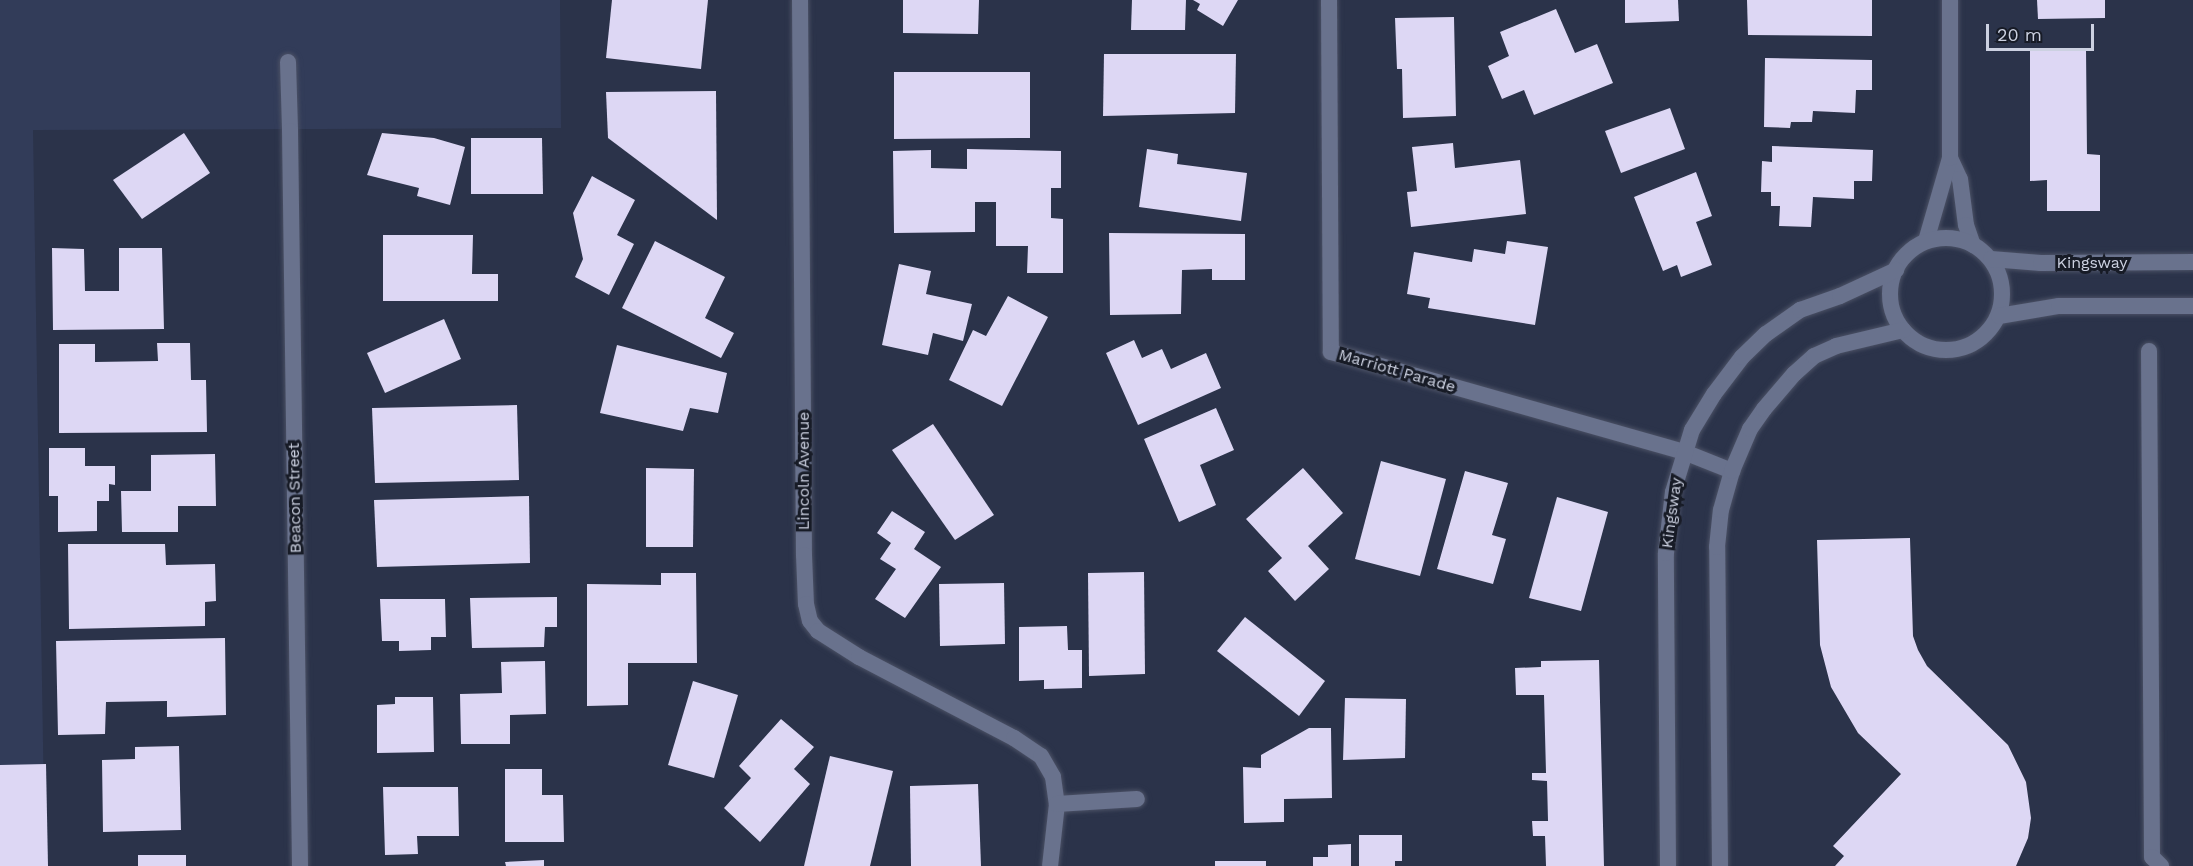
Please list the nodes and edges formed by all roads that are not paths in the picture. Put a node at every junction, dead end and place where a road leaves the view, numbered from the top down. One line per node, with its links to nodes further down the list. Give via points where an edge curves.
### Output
1 (800, 0): 18 (street, Lincoln Avenue, via 804,555 810,621 818,631 859,657 1031,748 1047,764)
2 (1329, 0): 15 (street, Marriott Parade, via 1331,352)
3 (1950, 0): 5 (street)
4 (288, 62): 19 (street, Beacon Street)
5 (1950, 158): 6 (street); 7 (street, via 1960,179 1966,225)
6 (1926, 241): 7 (street, via 1959,239); 10 (street, via 1908,252)
7 (1974, 245): 8 (street)
8 (1991, 259): 9 (street, Kingsway, via 2040,263); 12 (street, via 2000,277 2003,296)
9 (2193, 262)
10 (1896, 270): 13 (street, via 1890,301); 15 (street, Kingsway, via 1800,310 1766,334 1742,357 1714,394 1692,430)
11 (2193, 306): 12 (street, via 2060,306)
12 (1999, 316): 13 (street, via 1977,342 1961,349 1929,348)
13 (1903, 330): 16 (street, via 1836,346 1814,356 1764,409 1750,429)
14 (2150, 351): 23 (street, via 2152,857)
15 (1684, 452): 16 (street, Marriott Parade); 21 (street, Kingsway, via 1673,492 1666,554)
16 (1732, 471): 22 (street, via 1721,510 1717,547)
17 (1137, 799): 18 (street)
18 (1057, 804): 20 (street, Lincoln Avenue)
19 (300, 866)
20 (1050, 866)
21 (1668, 866)
22 (1720, 866)
23 (2161, 866)

